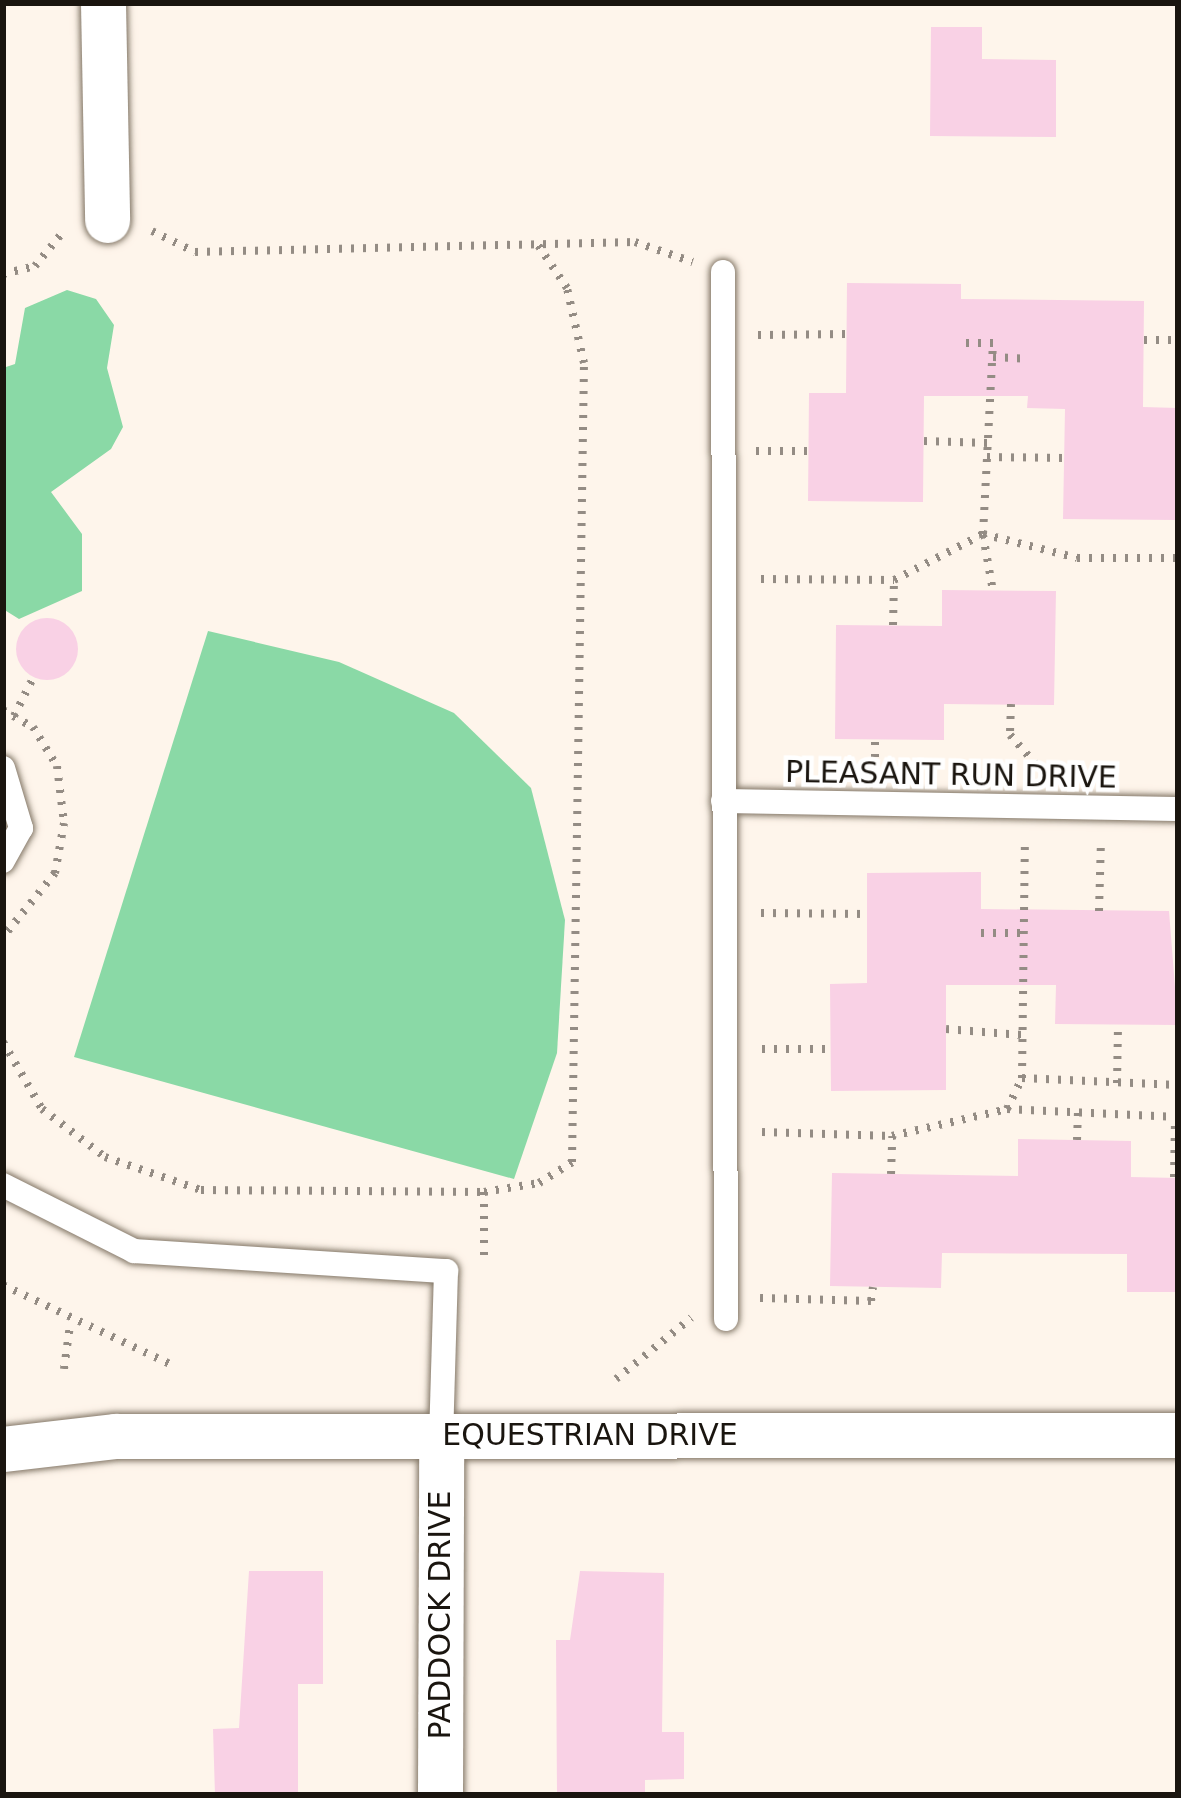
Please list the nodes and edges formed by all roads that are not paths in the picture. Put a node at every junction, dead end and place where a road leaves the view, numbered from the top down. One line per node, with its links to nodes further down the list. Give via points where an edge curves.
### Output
1 (103, 3): 2 (street)
2 (107, 220)
3 (723, 272): 5 (lane)
4 (3, 768): 7 (lane, via 21,828)
5 (723, 801): 6 (lane, PLEASANT RUN DRIVE); 9 (lane)
6 (1178, 809)
7 (3, 861)
8 (3, 1185): 10 (lane, via 134,1251 446,1271)
9 (726, 1308)
10 (441, 1435): 11 (street, EQUESTRIAN DRIVE); 12 (street, EQUESTRIAN DRIVE, via 115,1436); 13 (street, PADDOCK DRIVE)
11 (1178, 1435)
12 (3, 1449)
13 (440, 1795)

